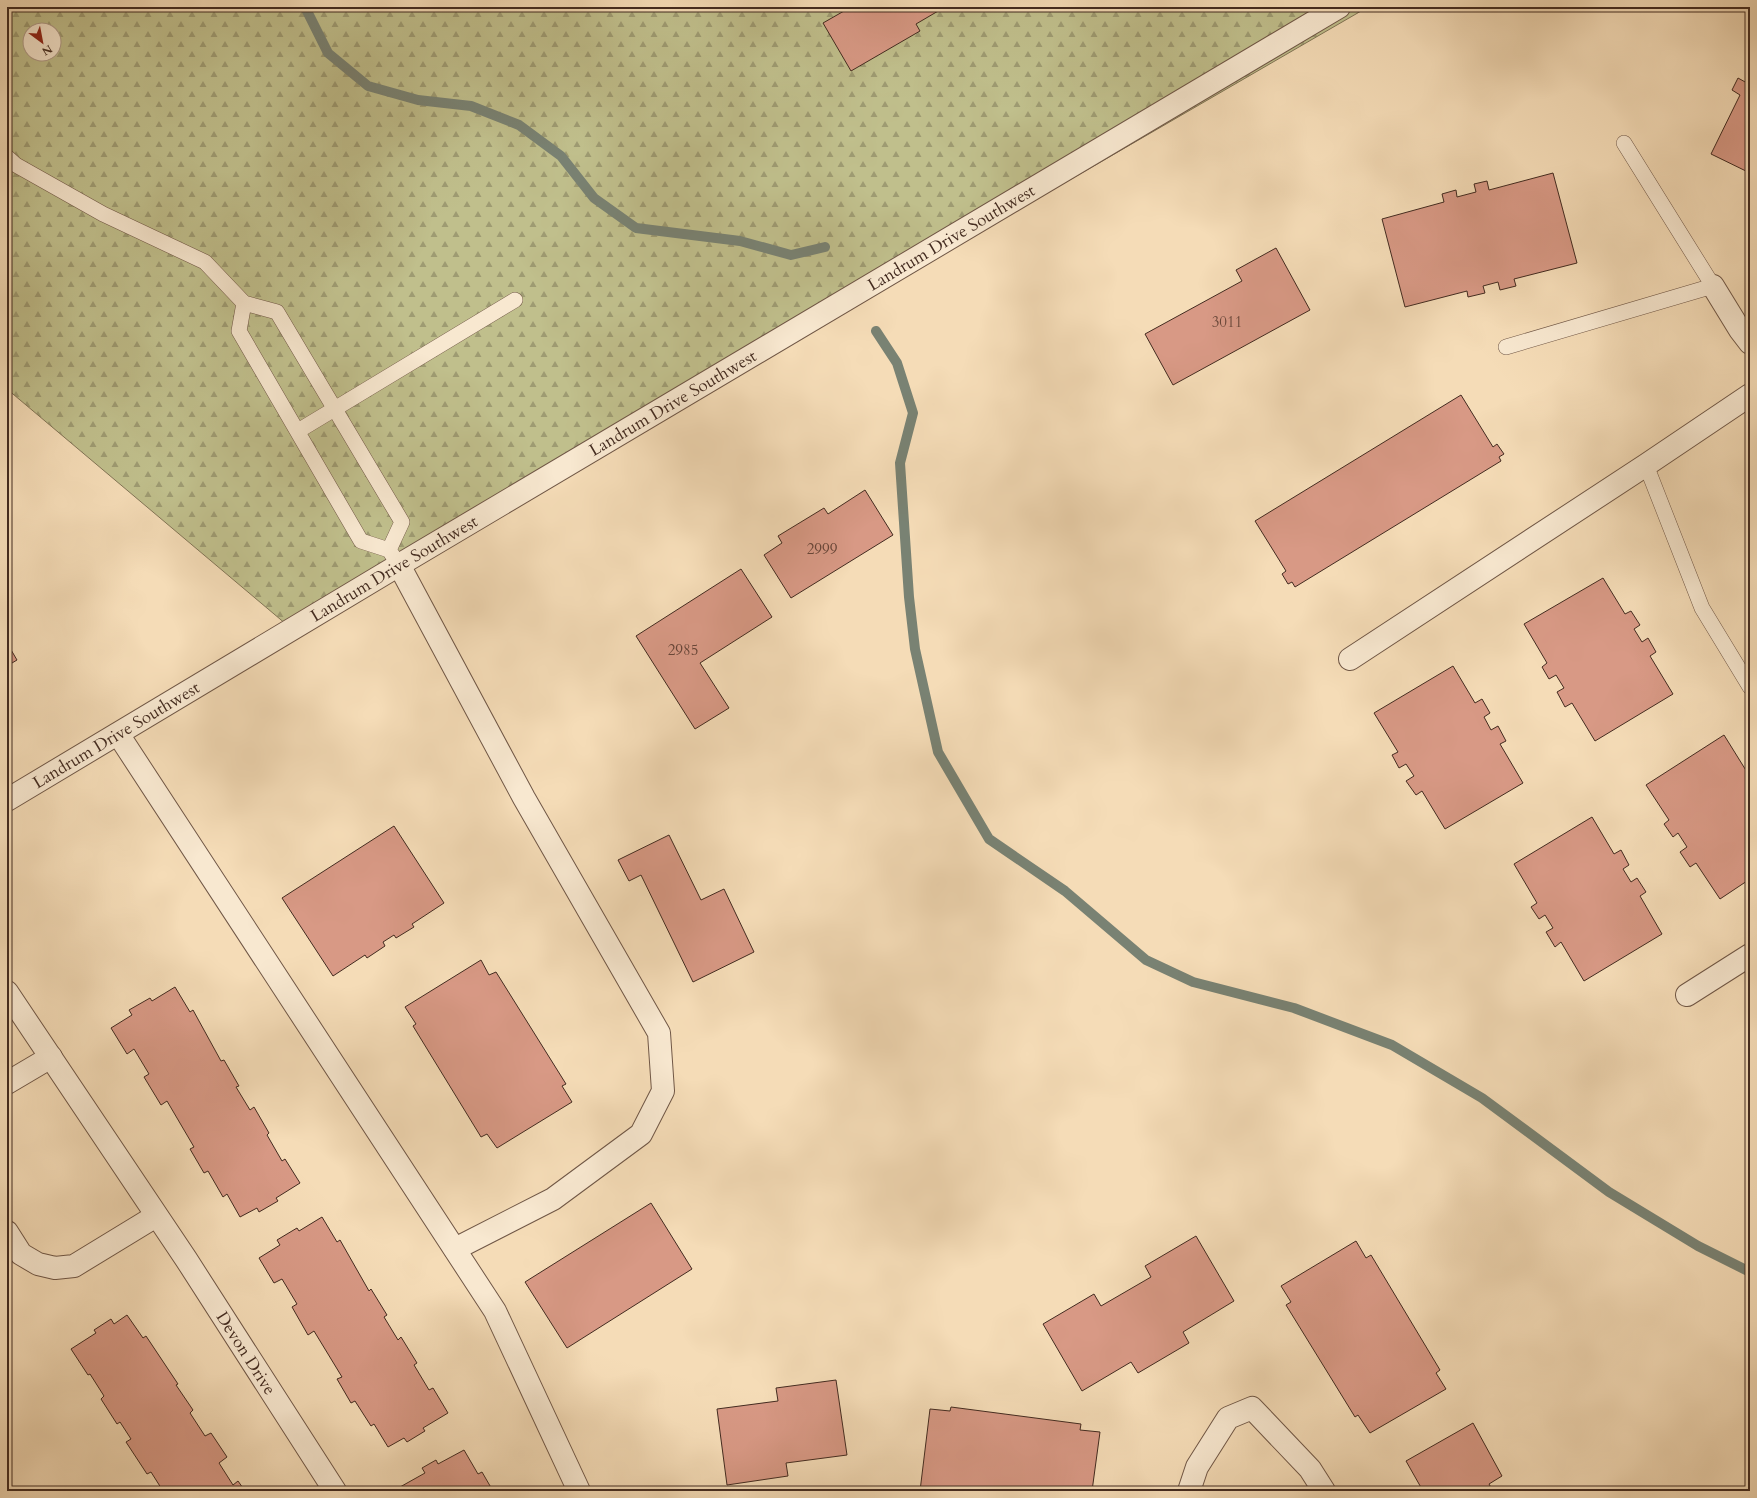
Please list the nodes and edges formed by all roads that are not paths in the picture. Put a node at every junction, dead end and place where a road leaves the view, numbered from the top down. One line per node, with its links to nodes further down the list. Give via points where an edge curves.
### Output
1 (1339, 7): 13 (street, Landrum Drive Southwest)
2 (1624, 143): 4 (lane)
3 (7, 157): 6 (lane, via 16,165 103,214 205,262)
4 (1714, 286): 7 (street); 8 (lane)
5 (515, 300): 10 (lane)
6 (244, 303): 10 (lane, via 277,312); 11 (lane, via 240,331)
7 (1750, 343)
8 (1506, 347)
9 (1750, 396): 12 (street)
10 (336, 408): 11 (lane); 13 (lane, via 402,522)
11 (298, 431): 13 (lane, via 361,541)
12 (1646, 465): 14 (street); 15 (lane, via 1702,608)
13 (394, 557): 16 (street, Landrum Drive Southwest); 25 (street, via 524,798 659,1033 663,1091 641,1134 554,1199)
14 (1350, 659)
15 (1750, 687)
16 (118, 734): 17 (street, Landrum Drive Southwest); 25 (street)
17 (7, 800)
18 (1750, 955): 20 (street)
19 (7, 992): 21 (street, Devon Drive)
20 (1687, 995)
21 (51, 1057): 22 (street); 23 (street, Devon Drive)
22 (7, 1084)
23 (156, 1216): 24 (street, via 74,1266 55,1268 38,1264 21,1254); 26 (street, Devon Drive)
24 (7, 1232)
25 (455, 1249): 27 (street, via 495,1311)
26 (335, 1491)
27 (579, 1491)
28 (1189, 1491): 29 (street, via 1197,1467 1228,1418 1252,1408 1310,1469)
29 (1324, 1491)

